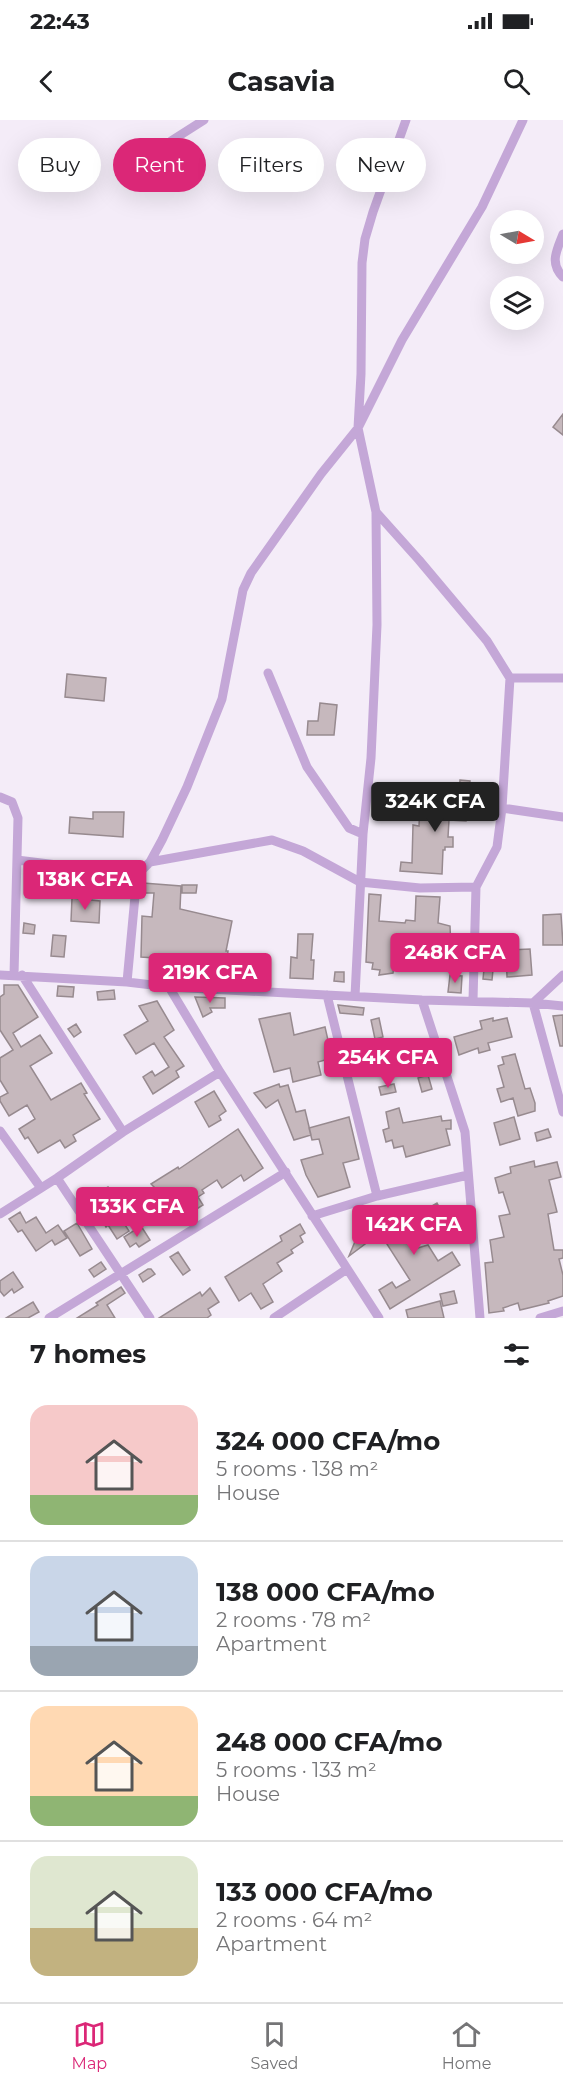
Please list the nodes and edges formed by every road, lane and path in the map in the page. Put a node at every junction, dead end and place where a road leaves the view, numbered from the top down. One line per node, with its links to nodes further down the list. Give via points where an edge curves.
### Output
1 (204, 120): 4 (street)
2 (406, 120): 7 (street, via 365,239)
3 (523, 120): 7 (street, via 482,207 402,340)
4 (176, 138)
5 (563, 234): 6 (street, via 554,256 557,271)
6 (563, 277)
7 (358, 428): 8 (street); 17 (street, via 321,474 243,590 222,699 187,787)
8 (376, 512): 10 (street, via 487,641); 15 (street, via 376,660)
9 (268, 673): 15 (street, via 307,767 349,828)
10 (510, 678): 11 (street); 13 (street)
11 (563, 678)
12 (0, 797): 16 (street, via 12,802 18,818)
13 (502, 808): 14 (street); 20 (street, via 497,847)
14 (563, 817)
15 (363, 834): 19 (street)
16 (17, 860): 18 (street); 22 (street)
17 (150, 862): 18 (street); 19 (street, via 272,840 303,851)
18 (137, 874): 24 (street)
19 (360, 882): 20 (street, via 420,888); 27 (street)
20 (476, 887): 29 (street)
21 (0, 975): 22 (street)
22 (18, 975): 24 (street); 35 (street)
23 (563, 975): 30 (street)
24 (127, 982): 25 (street)
25 (169, 987): 26 (street); 32 (street)
26 (327, 995): 27 (street); 40 (street)
27 (355, 996): 28 (street)
28 (422, 1000): 29 (street); 37 (street, via 465,1132)
29 (473, 1000): 30 (street)
30 (533, 1003): 31 (street); 33 (street)
31 (563, 1006)
32 (219, 1072): 35 (street); 36 (street)
33 (563, 1112)
34 (0, 1131): 39 (street)
35 (123, 1132): 38 (street)
36 (286, 1172): 42 (street); 44 (street)
37 (468, 1174): 40 (street); 50 (street)
38 (57, 1178): 39 (street); 44 (street)
39 (41, 1188): 41 (street)
40 (377, 1196): 42 (street)
41 (0, 1214)
42 (312, 1216): 43 (street)
43 (347, 1269): 48 (street); 49 (street)
44 (120, 1274): 46 (street); 47 (street)
45 (563, 1311): 51 (street)
46 (49, 1318)
47 (150, 1318)
48 (274, 1318)
49 (379, 1318)
50 (480, 1318)
51 (540, 1318)

